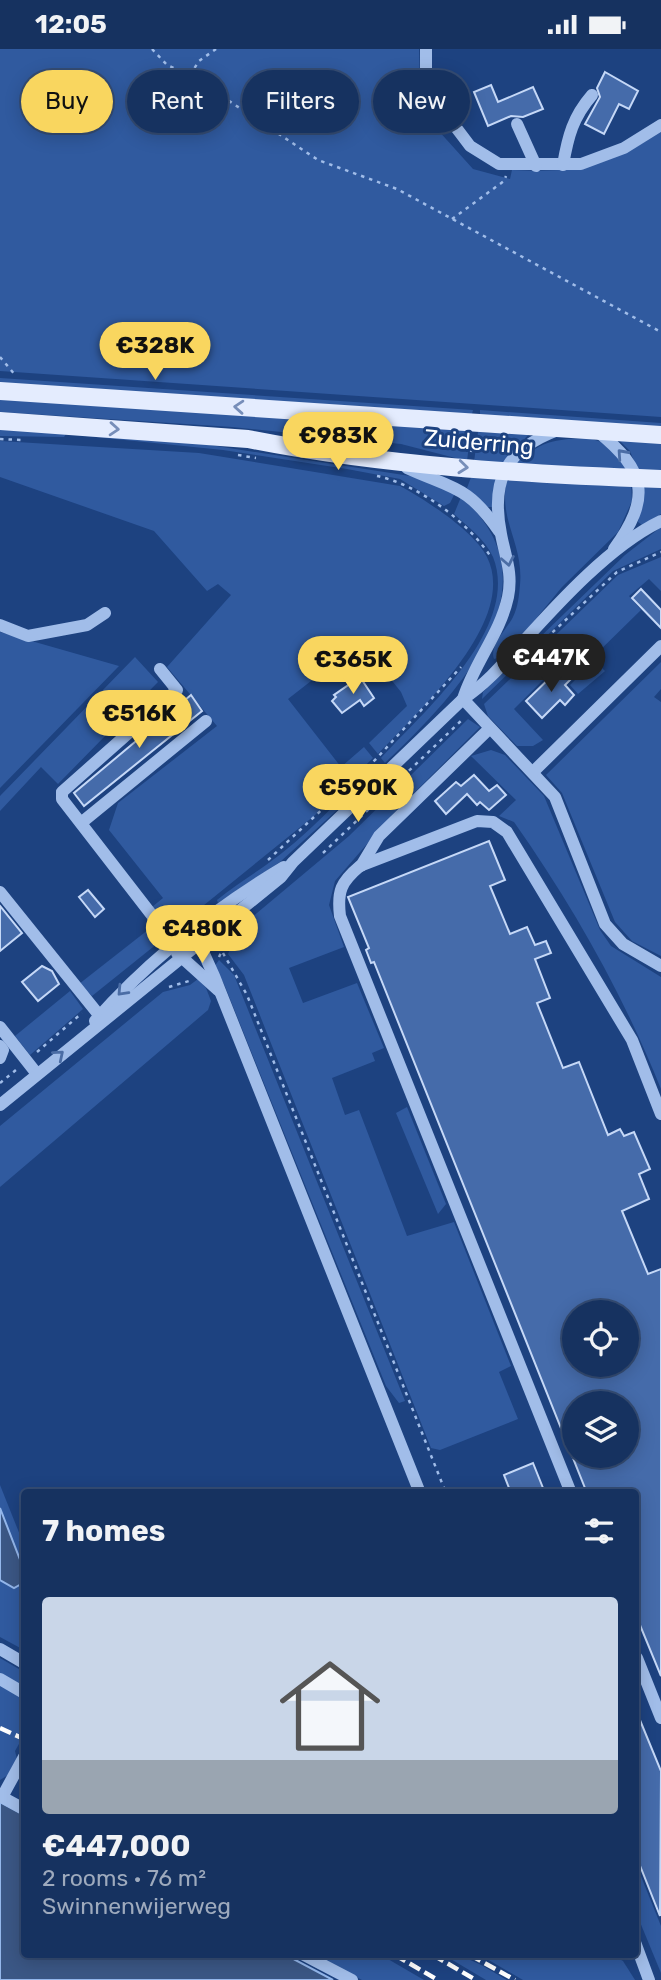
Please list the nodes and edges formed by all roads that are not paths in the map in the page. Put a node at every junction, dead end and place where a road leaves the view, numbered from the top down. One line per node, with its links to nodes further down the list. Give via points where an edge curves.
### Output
1 (426, 49): 6 (street, via 426,71 439,105 470,146 499,164)
2 (593, 95): 5 (street, via 569,131)
3 (517, 124): 6 (street)
4 (661, 125): 5 (street, via 624,148 581,164)
5 (563, 165): 6 (street)
6 (536, 166)
7 (0, 391): 9 (main road, Zuiderring, one-way to 7)
8 (0, 421): 12 (main road, Zuiderring, one-way to 12, via 248,439)
9 (562, 429): 10 (main road, Zuiderring); 13 (street, via 531,440)
10 (597, 431): 11 (main road, Zuiderring); 14 (street, one-way to 10, via 623,452)
11 (661, 435)
12 (396, 459): 13 (main road, Zuiderring, one-way to 13); 17 (street, via 410,470 461,491 484,510)
13 (504, 470): 14 (main road, Zuiderring); 17 (street, via 498,500)
14 (636, 478): 15 (main road, Zuiderring); 18 (street, via 632,523)
15 (661, 479)
16 (661, 521): 18 (street)
17 (501, 534): 23 (street, one-way to 23, via 510,573 508,594 502,618)
18 (608, 558): 23 (street, via 485,684)
19 (105, 613): 20 (street, via 87,625 28,636)
20 (0, 625)
21 (661, 646): 26 (street)
22 (160, 669): 27 (street, via 177,689 62,792 62,799)
23 (463, 699): 25 (street); 28 (street)
24 (206, 721): 27 (street)
25 (489, 729): 26 (street); 29 (street, via 379,836)
26 (533, 772): 35 (street, via 555,797 604,924 623,944)
27 (80, 823): 33 (street)
28 (293, 862): 31 (street, via 239,894); 32 (street)
29 (360, 866): 43 (street, via 477,821 493,822 507,832 632,1040); 45 (street, via 344,879 337,895 340,915)
30 (0, 892): 37 (street)
31 (190, 932): 32 (street); 33 (street)
32 (200, 945): 34 (street); 36 (street)
33 (173, 946): 34 (street); 37 (street, one-way to 37, via 127,985)
34 (182, 959): 36 (street); 37 (street)
35 (661, 965)
36 (218, 990): 44 (street)
37 (102, 1019): 41 (street, one-way to 37)
38 (0, 1027): 41 (street)
39 (0, 1046): 40 (street, via 4,1050)
40 (0, 1058)
41 (37, 1074): 42 (street)
42 (0, 1105)
43 (661, 1114)
44 (418, 1489)
45 (569, 1489)
46 (0, 1649): 47 (street)
47 (21, 1661)
48 (639, 1665): 51 (street)
49 (0, 1679): 50 (street)
50 (21, 1691)
51 (661, 1718)
52 (21, 1762): 53 (street)
53 (1, 1796): 54 (street)
54 (21, 1807)
55 (639, 1955): 58 (street)
56 (310, 1958): 57 (street)
57 (352, 1980)
58 (649, 1980)

